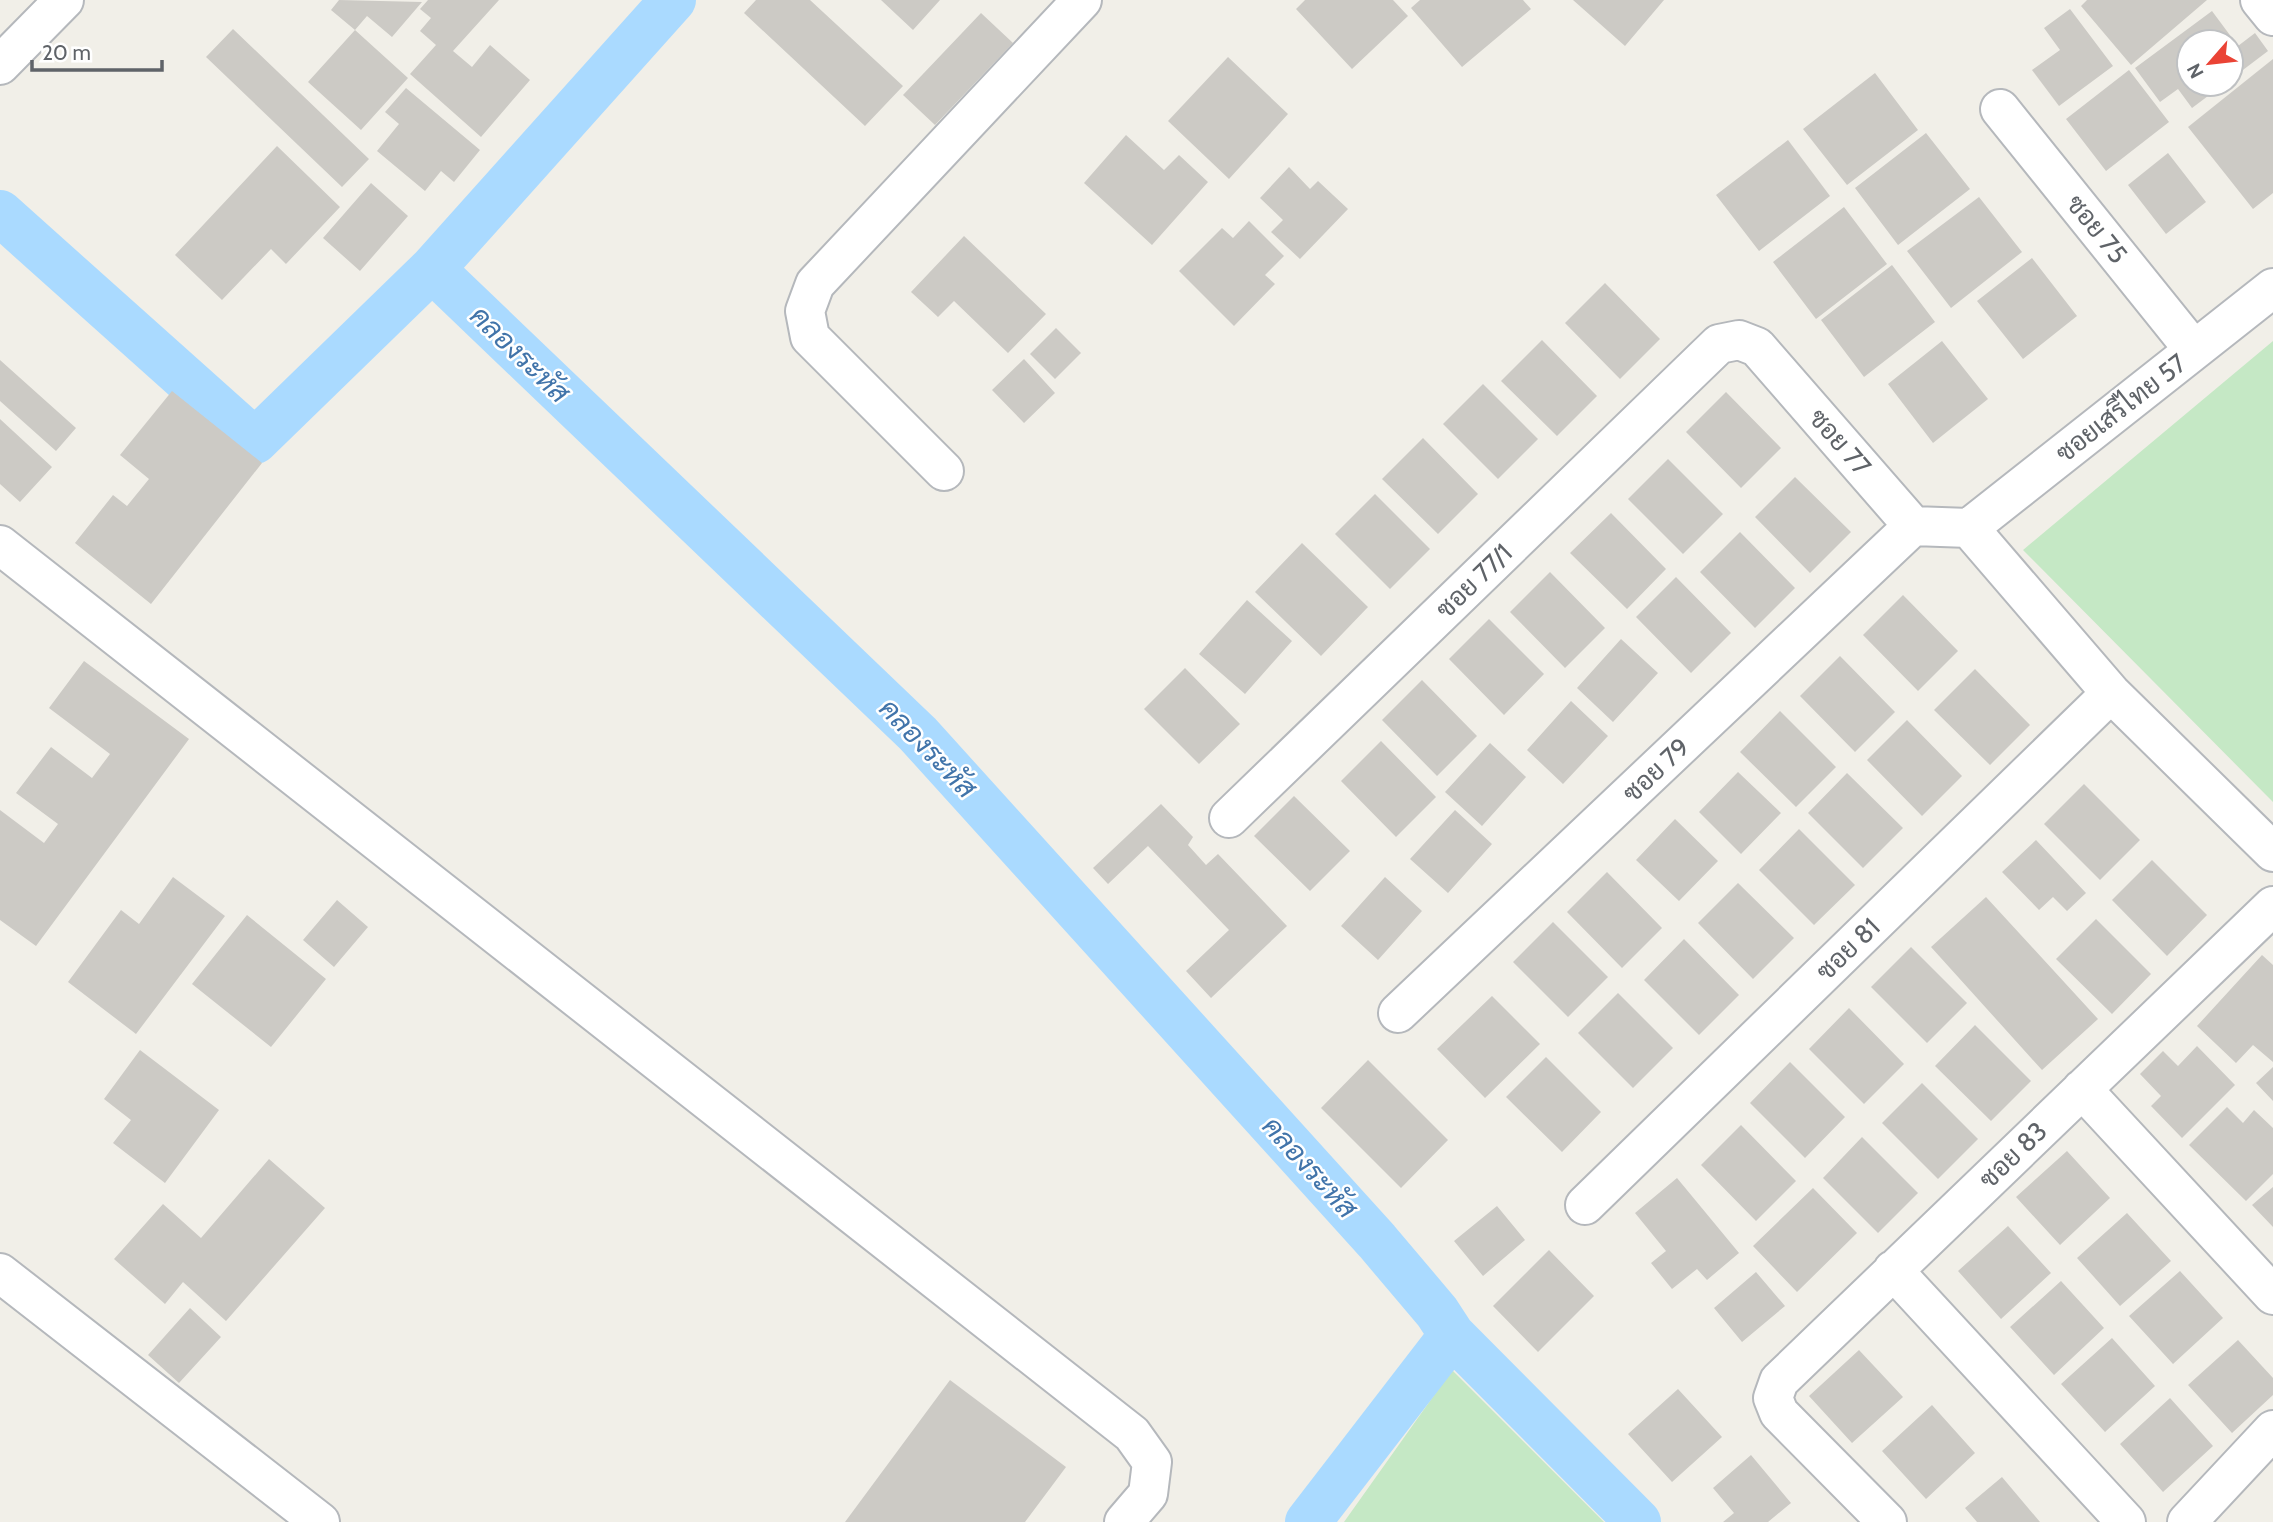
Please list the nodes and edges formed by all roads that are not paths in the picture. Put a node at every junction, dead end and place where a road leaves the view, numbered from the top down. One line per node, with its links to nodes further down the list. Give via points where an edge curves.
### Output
1 (64, 0): 5 (street)
2 (1082, 0): 10 (street, via 815,284 805,311 810,337)
3 (2260, 0): 4 (street)
4 (2273, 16)
5 (0, 65)
6 (2000, 109): 9 (street, ซอย 75)
7 (2273, 288): 9 (street, ซอยเสรีไทย 57)
8 (1719, 344): 11 (street, ซอย 77, via 1739,340 1757,347); 15 (street, ซอย 77/1)
9 (2194, 349): 12 (street, ซอยเสรีไทย 57)
10 (944, 471)
11 (1913, 526): 12 (street); 18 (street, ซอย 79)
12 (1969, 528): 14 (street)
13 (0, 545): 26 (street, via 1132,1434 1152,1462 1148,1494)
14 (2111, 693): 16 (street); 20 (street, ซอย 81)
15 (1229, 818)
16 (2273, 852)
17 (2273, 906): 19 (street, ซอย 83)
18 (1398, 1013)
19 (2082, 1089): 21 (street, ซอย 83); 23 (street)
20 (1585, 1205)
21 (1893, 1270): 27 (street, ซอย 83, via 1779,1381 1773,1398 1779,1413); 28 (street)
22 (0, 1273): 25 (street)
23 (2273, 1295)
24 (2273, 1430): 29 (street)
25 (320, 1522)
26 (1124, 1522)
27 (1887, 1522)
28 (2126, 1522)
29 (2187, 1522)

